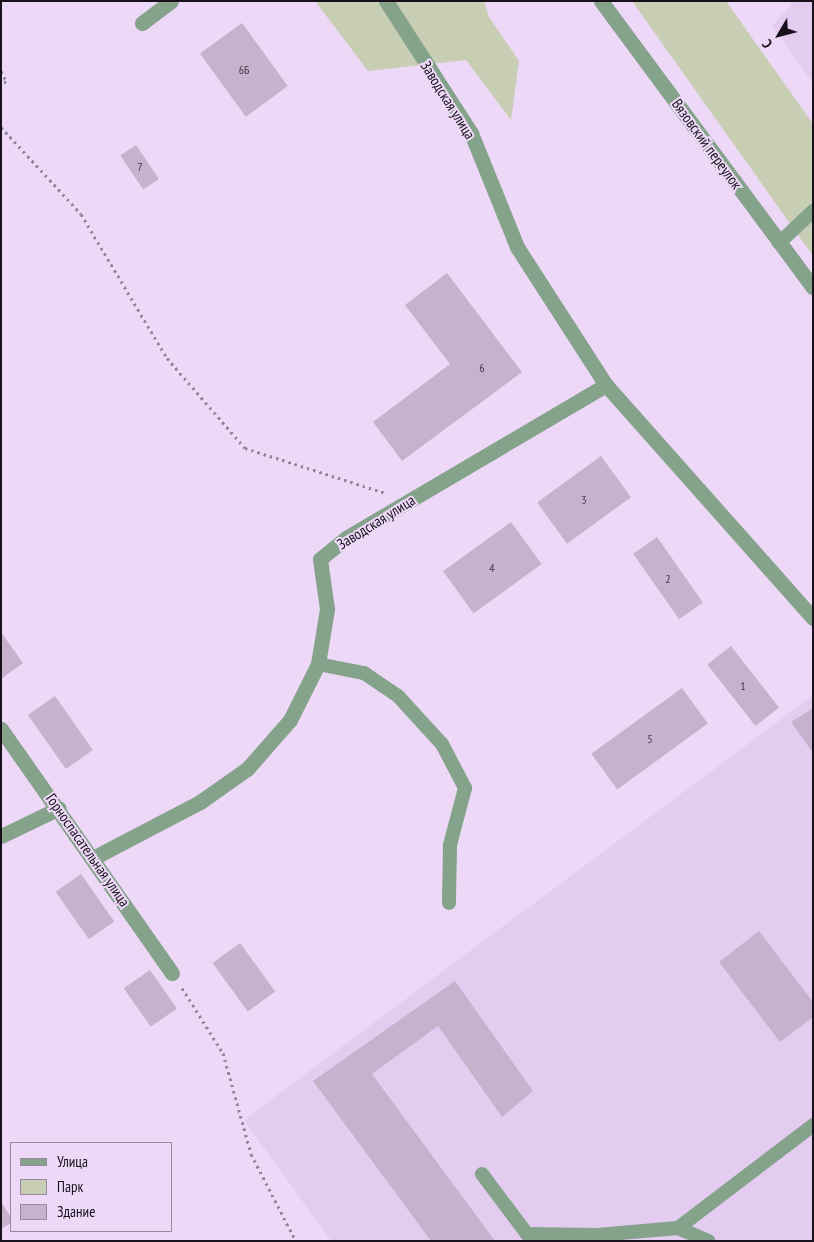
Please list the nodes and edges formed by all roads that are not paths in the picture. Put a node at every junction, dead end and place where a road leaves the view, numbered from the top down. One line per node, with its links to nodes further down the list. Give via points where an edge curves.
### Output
1 (171, 1): 4 (street)
2 (386, 1): 8 (street, Заводская улица, via 471,133 517,247)
3 (601, 1): 6 (street, Вязовский переулок)
4 (142, 23)
5 (813, 211): 6 (lane)
6 (779, 243): 7 (street, Вязовский переулок)
7 (813, 287)
8 (606, 385): 9 (street, Заводская улица); 10 (street, Заводская улица, via 346,538 320,560 326,609)
9 (813, 618)
10 (318, 664): 14 (street, Заводская улица, via 290,720 247,769 200,802); 15 (lane, via 364,673 398,696 442,744 465,788 450,845)
11 (1, 729): 12 (street, Горноспасательная улица)
12 (59, 808): 13 (street); 14 (street, Горноспасательная улица)
13 (1, 836)
14 (93, 858): 16 (street, Горноспасательная улица)
15 (448, 904)
16 (172, 973)
17 (813, 1125): 19 (lane)
18 (482, 1174): 19 (lane, via 527,1234 597,1235)
19 (678, 1228): 20 (lane)
20 (708, 1241)

